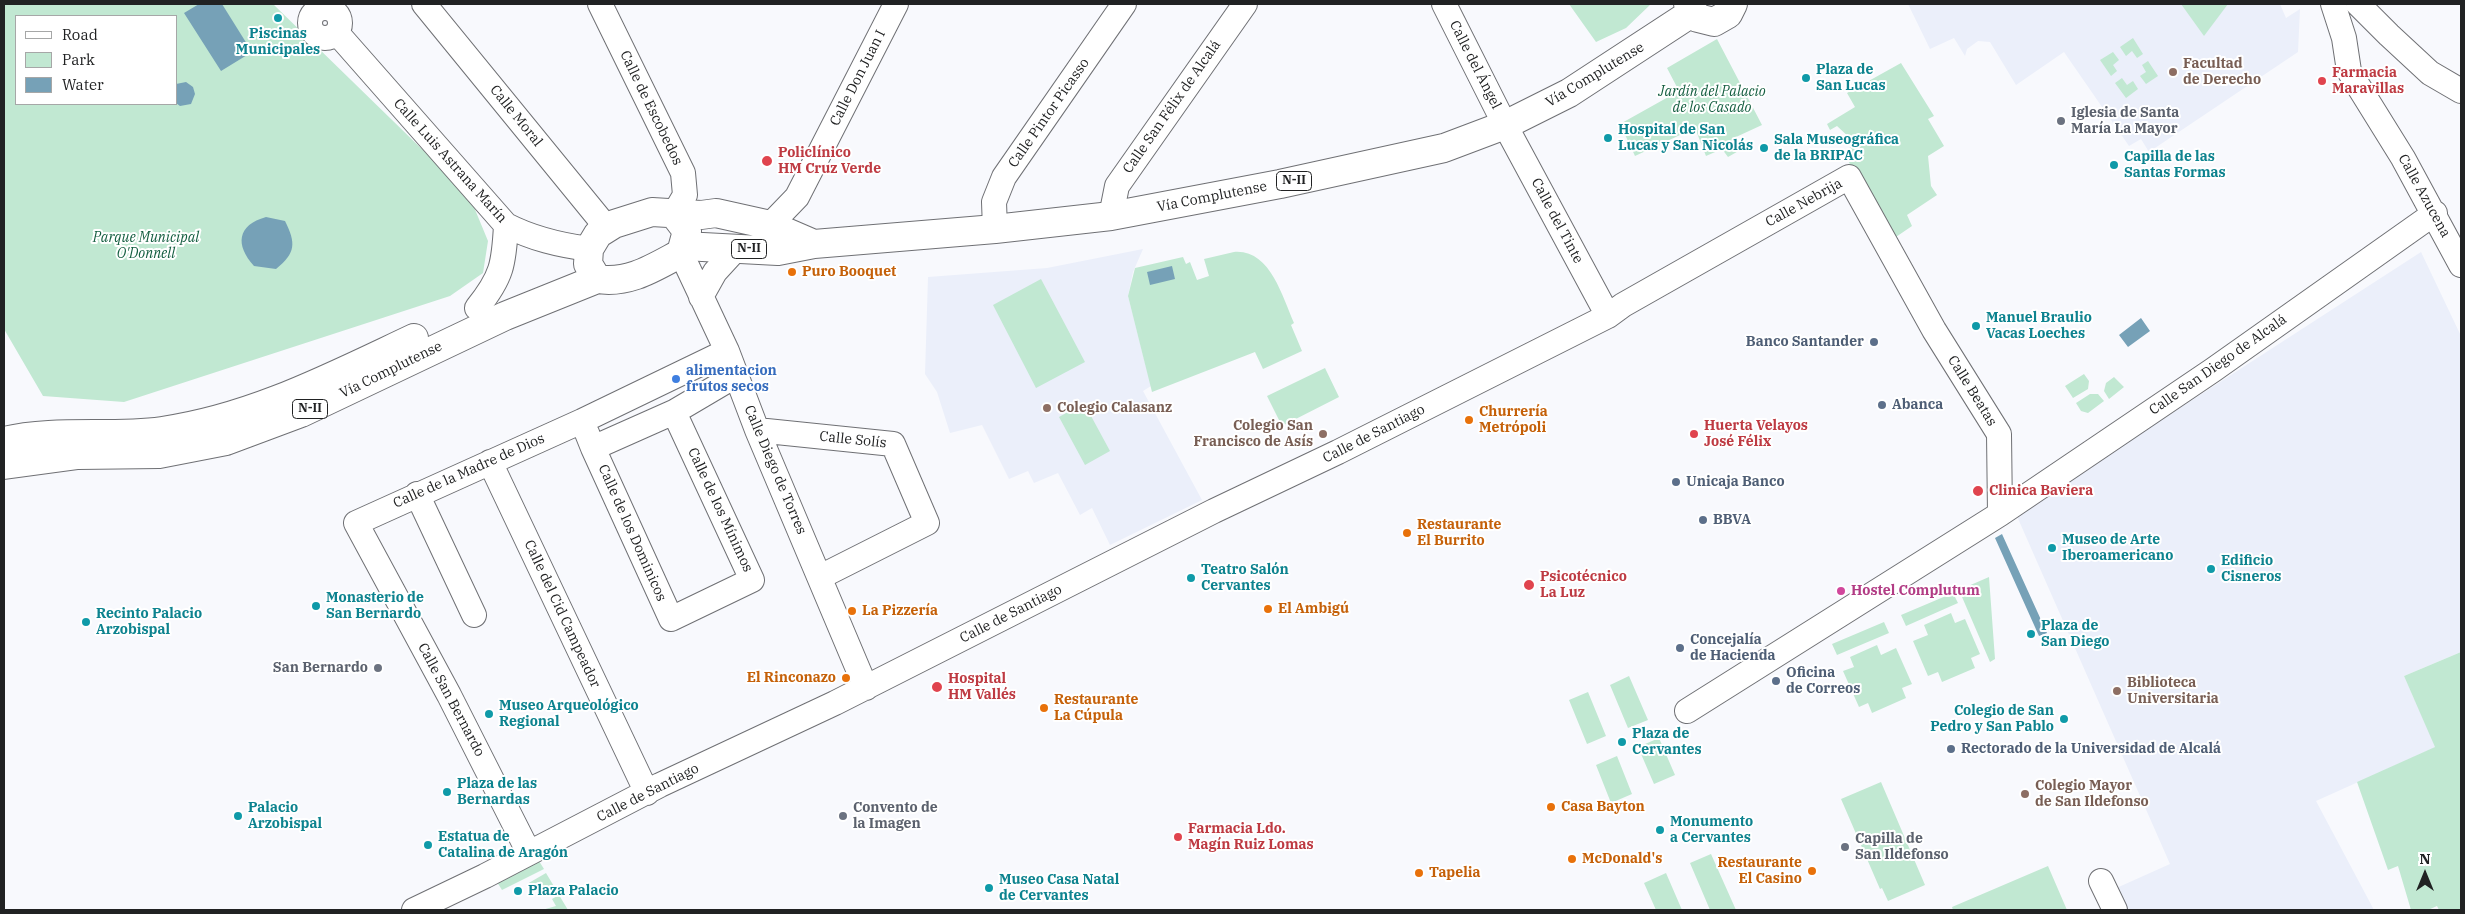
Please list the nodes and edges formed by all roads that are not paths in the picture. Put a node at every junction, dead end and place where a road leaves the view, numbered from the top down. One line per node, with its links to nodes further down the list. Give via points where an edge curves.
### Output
1 (424, 4): 19 (street, Calle Moral)
2 (896, 4): 18 (street, Calle Don Juan I, via 797,197)
3 (1124, 4): 20 (street, Calle Pintor Picasso, via 1004,177 994,202)
4 (1244, 4): 16 (street, Calle San Félix de Alcalá, via 1117,186)
5 (1444, 4): 13 (street, Calle del Ángel)
6 (1733, 4): 10 (main road, N-II, via 1728,14 1714,22 1698,18)
7 (2333, 4): 14 (street, Calle Azucena, via 2344,38 2349,71)
8 (608, 6): 15 (street, Calle de Escobedos, via 684,173 685,195)
9 (324, 7): 17 (street, Calle Luis Astrana Marín, via 340,18 337,33)
10 (1690, 8): 13 (main road, Vía Complutense / N-II, via 1569,93)
11 (2363, 8): 12 (street, via 2430,73)
12 (2461, 92)
13 (1506, 125): 16 (main road, Vía Complutense / N-II, via 1444,148); 28 (street, Calle del Tinte)
14 (2435, 213): 25 (street, Calle Azucena); 40 (street, Calle San Diego de Alcalá, via 2213,370)
15 (674, 214): 18 (main road, Vía Complutense / N-II, via 716,213); 19 (main road, Vía Complutense, via 652,212); 23 (main road, via 687,231)
16 (1111, 216): 20 (main road, Vía Complutense / N-II)
17 (506, 225): 24 (street, Calle Luis Astrana Marín); 27 (street, via 503,266 495,286)
18 (770, 225): 21 (main road, Vía Complutense / N-II)
19 (608, 228): 24 (main road, via 598,234)
20 (995, 229): 21 (main road, Vía Complutense / N-II)
21 (814, 244): 22 (main road, Vía Complutense / N-II, via 778,251)
22 (737, 248): 23 (main road, Vía Complutense / N-II); 26 (street)
23 (683, 250): 24 (main road, via 631,278 613,281); 26 (street, Calle Diego de Torres)
24 (591, 264): 27 (main road, Vía Complutense / N-II); 38 (main road, Vía Complutense / N-II, via 505,316 300,414 226,441 159,454 78,455)
25 (2461, 265)
26 (701, 296): 30 (street, Calle Diego de Torres)
27 (478, 308): 35 (main road, Vía Complutense / N-II, via 291,396 222,419 161,431)
28 (1608, 316): 29 (street, Calle Nebrija, via 1849,177); 45 (street, Calle de Santiago)
29 (1934, 330): 40 (street, Calle Beatas, via 1999,434)
30 (727, 351): 31 (street, Calle Diego de Torres); 33 (street, Calle de la Madre de Dios)
31 (735, 376): 32 (street); 34 (street, Calle Diego de Torres)
32 (674, 412): 36 (street); 44 (street, Calle de los Mínimos, via 752,580)
33 (582, 421): 36 (street); 37 (street, Calle de la Madre de Dios)
34 (757, 430): 42 (street, Calle Diego de Torres); 42 (street, Calle Solís, via 893,444 927,523)
35 (6, 435)
36 (592, 448): 44 (street, Calle de los Dominicos)
37 (490, 462): 39 (street, Calle de la Madre de Dios); 47 (street, Calle del Cid Campeador)
38 (4, 465)
39 (417, 494): 41 (street, Calle de la Madre de Dios); 43 (street)
40 (2000, 514): 46 (street)
41 (356, 523): 48 (street, Calle San Bernardo, via 449,695)
42 (820, 577): 45 (street, Calle Diego de Torres)
43 (474, 615)
44 (671, 619)
45 (866, 688): 47 (street, Calle de Santiago)
46 (1687, 711)
47 (647, 793): 48 (street, Calle de Santiago)
48 (529, 853): 50 (street, Calle de Santiago)
49 (2101, 880): 51 (street)
50 (414, 910)
51 (2115, 910)

